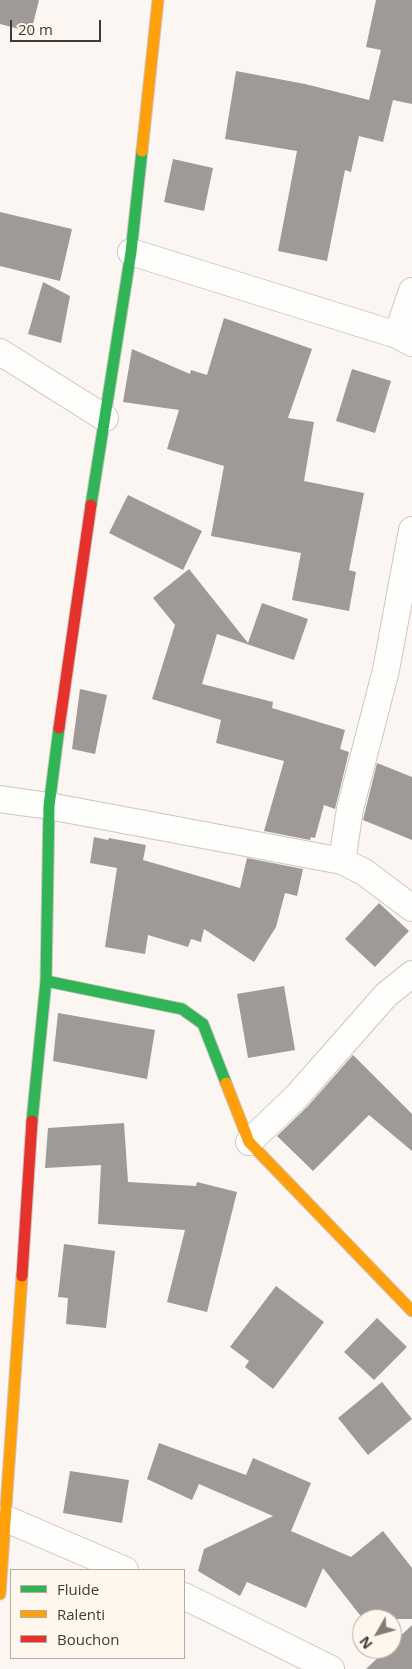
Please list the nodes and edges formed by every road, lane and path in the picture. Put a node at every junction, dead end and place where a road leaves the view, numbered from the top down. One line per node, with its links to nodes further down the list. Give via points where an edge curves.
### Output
1 (158, 0): 2 (street)
2 (131, 252): 4 (street); 6 (street)
3 (412, 291): 4 (street)
4 (405, 339)
5 (0, 352): 6 (street)
6 (105, 418): 9 (street)
7 (412, 530): 10 (street, via 386,670 350,809)
8 (0, 799): 9 (street)
9 (49, 806): 10 (street); 13 (street)
10 (342, 861): 11 (street, via 364,872)
11 (412, 908)
12 (412, 974): 14 (street, via 386,996 297,1096)
13 (46, 981): 14 (street, via 182,1009 203,1024); 16 (street)
14 (249, 1142): 15 (street)
15 (412, 1311)
16 (4, 1518): 17 (street); 18 (street)
17 (123, 1569)
18 (0, 1594)
19 (185, 1596): 20 (street)
20 (331, 1669)

